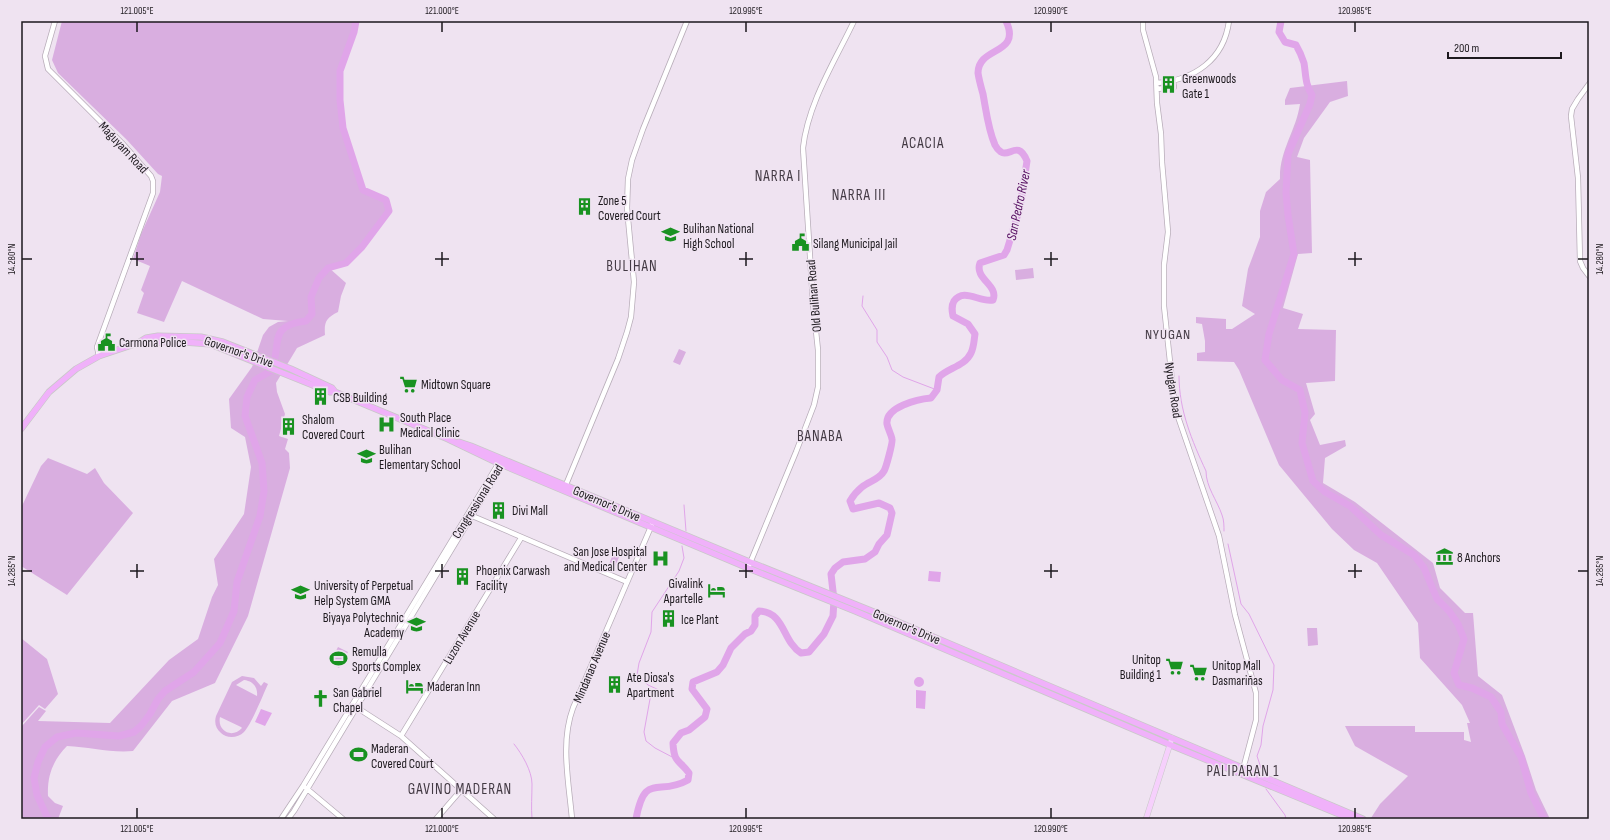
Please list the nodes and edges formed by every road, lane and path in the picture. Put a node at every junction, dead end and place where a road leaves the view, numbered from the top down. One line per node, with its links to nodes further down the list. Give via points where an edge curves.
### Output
1 (55, 21): 11 (street, Maguyam Road, via 45,56 48,69 122,143 154,181 153,193 97,347)
2 (687, 21): 14 (street, via 639,140 628,179 627,208 634,282 628,332)
3 (854, 21): 18 (street, Old Bulihan Road, via 820,91 805,133 803,148 818,350 817,394)
4 (1143, 21): 7 (street, Nyugan Road)
5 (1229, 21): 6 (street, via 1221,46 1212,60 1188,77)
6 (1173, 81): 7 (street); 9 (street, via 1174,87)
7 (1157, 83): 9 (street, Nyugan Road)
8 (1589, 84): 10 (street, via 1572,108 1570,123 1578,178 1580,261)
9 (1157, 89): 25 (street, Nyugan Road, via 1168,232 1164,265 1164,306 1175,408 1220,536 1235,614 1256,688 1256,720)
10 (1589, 276)
11 (99, 356): 12 (highway, Governor's Drive, via 76,369 49,392); 13 (highway, Governor's Drive, via 138,343 200,343 221,348 256,358 330,392)
12 (21, 429)
13 (501, 462): 14 (highway, Governor's Drive); 15 (street, Congressional Road)
14 (564, 488): 16 (highway, Governor's Drive)
15 (470, 515): 17 (street); 21 (street, Congressional Road)
16 (652, 524): 18 (highway, Governor's Drive); 19 (street, Mindanao Avenue)
17 (521, 538): 19 (street); 22 (street, Luzon Avenue)
18 (750, 565): 20 (highway, Governor's Drive)
19 (627, 582): 33 (street, Mindanao Avenue, via 567,727 567,764)
20 (856, 609): 23 (highway, Governor's Drive); 24 (highway, Governor's Drive)
21 (355, 706): 22 (street); 26 (street, Congressional Road)
22 (401, 736): 27 (street)
23 (1172, 738): 24 (main road); 25 (highway, Governor's Drive)
24 (1169, 744): 25 (highway, Governor's Drive, via 1238,773); 34 (main road)
25 (1243, 771): 35 (highway, Governor's Drive); 36 (highway, Governor's Drive)
26 (305, 788): 28 (street, Congressional Road); 29 (street, Congressional Road); 30 (street)
27 (462, 789): 31 (street); 32 (street)
28 (281, 819)
29 (288, 819)
30 (342, 819)
31 (436, 819)
32 (494, 819)
33 (572, 819)
34 (1146, 819)
35 (1351, 819)
36 (1363, 819)

